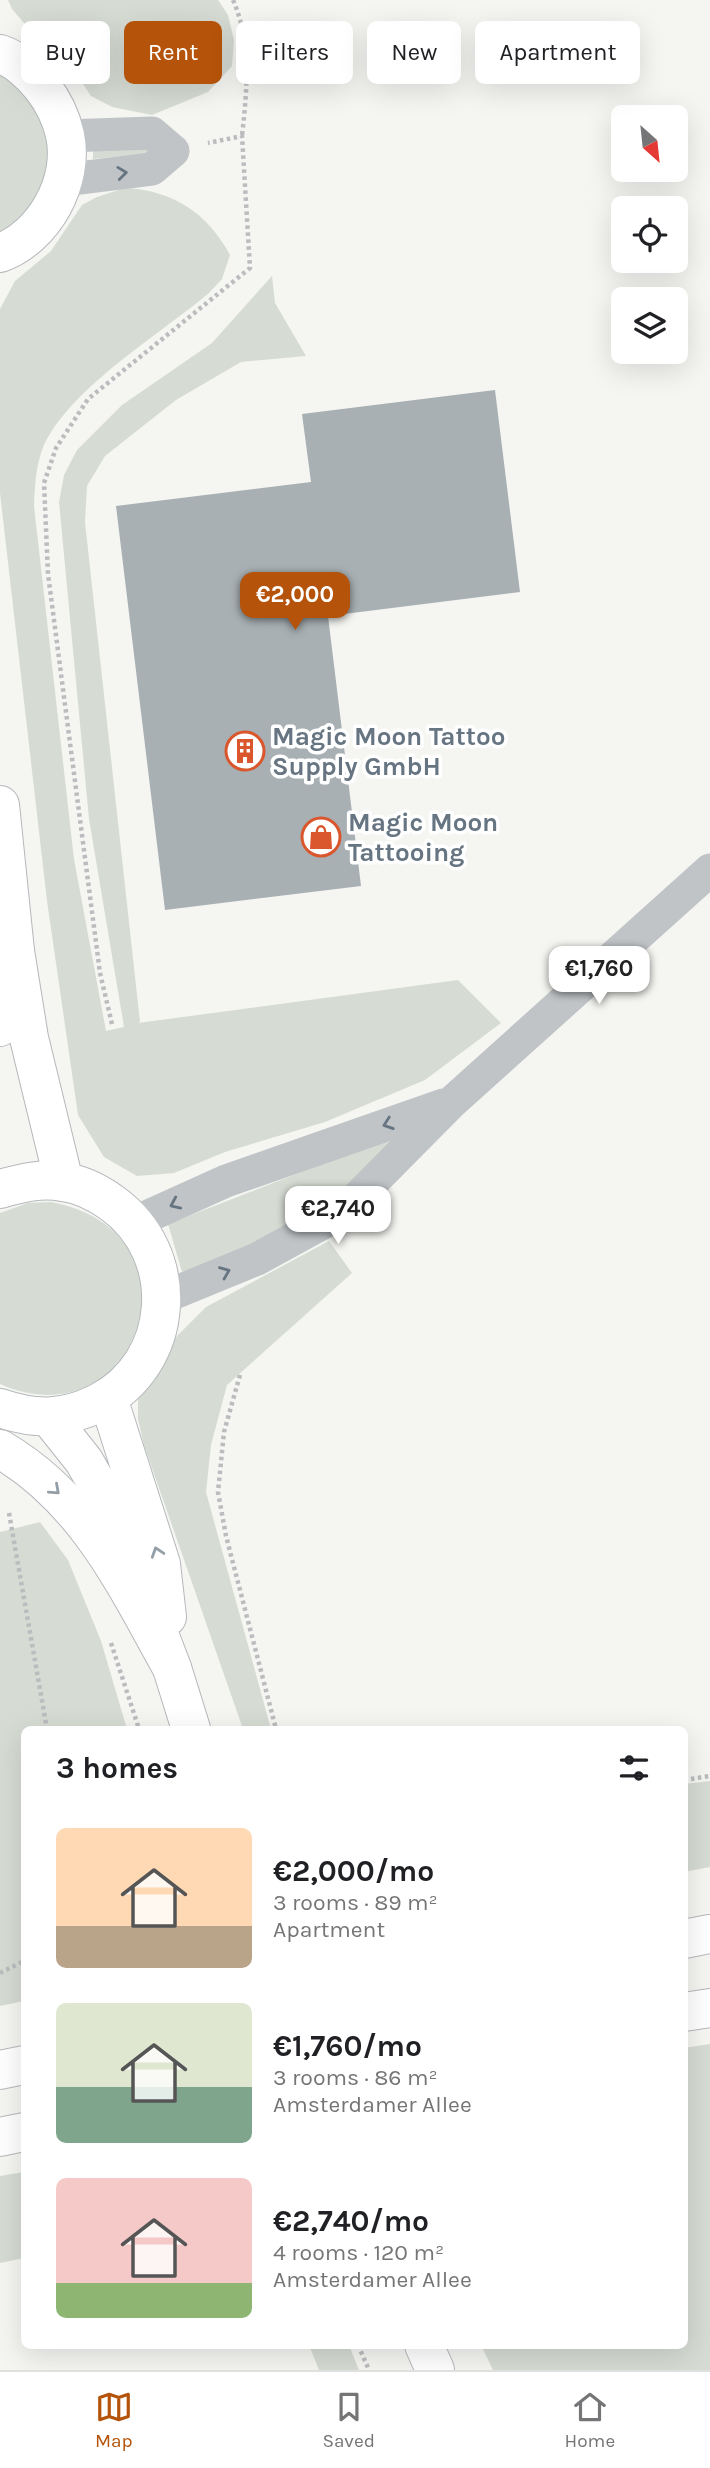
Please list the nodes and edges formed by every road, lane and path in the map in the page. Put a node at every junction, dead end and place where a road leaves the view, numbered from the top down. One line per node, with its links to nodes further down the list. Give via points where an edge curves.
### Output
1 (233, 0): 4 (path, via 242,19 248,76)
2 (0, 54): 3 (main road, via 34,76 54,103)
3 (65, 136): 5 (street, via 152,132); 6 (main road)
4 (242, 136): 5 (path); 10 (path, via 250,268 88,399 56,447 44,483 48,575 100,973)
5 (173, 151): 6 (street, one-way to 5, via 152,169)
6 (63, 180): 7 (main road, via 52,209 32,233)
7 (0, 253)
8 (0, 806): 11 (main road, via 15,951)
9 (710, 870): 12 (street)
10 (112, 1024)
11 (15, 1033): 13 (main road)
12 (452, 1102): 14 (street, one-way to 14, via 226,1181); 15 (street, one-way to 12, via 257,1259 343,1212)
13 (31, 1184): 14 (main road, via 98,1193)
14 (134, 1223): 15 (main road, via 158,1267)
15 (162, 1298): 17 (main road, via 158,1328 147,1357)
16 (240, 1375): 25 (path, via 224,1432 218,1492)
17 (108, 1398): 19 (main road, via 83,1410); 22 (main road, one-way to 17, via 161,1564)
18 (0, 1408): 19 (main road, via 23,1416)
19 (50, 1417): 22 (main road, via 84,1461 112,1510)
20 (0, 1449): 22 (main road, one-way to 22, via 61,1494 90,1528)
21 (9, 1513): 23 (path)
22 (172, 1668): 24 (main road)
23 (46, 1726)
24 (190, 1726)
25 (275, 1726)
26 (710, 1776): 27 (path)
27 (688, 1779)
28 (710, 1934): 29 (main road)
29 (688, 1938)
30 (21, 1962): 31 (path)
31 (0, 1973)
32 (710, 2008): 33 (main road)
33 (688, 2011)
34 (21, 2066): 35 (main road)
35 (0, 2070)
36 (21, 2133): 37 (main road)
37 (0, 2137)
38 (360, 2349): 40 (path)
39 (426, 2349): 41 (main road)
40 (369, 2370)
41 (435, 2370)

